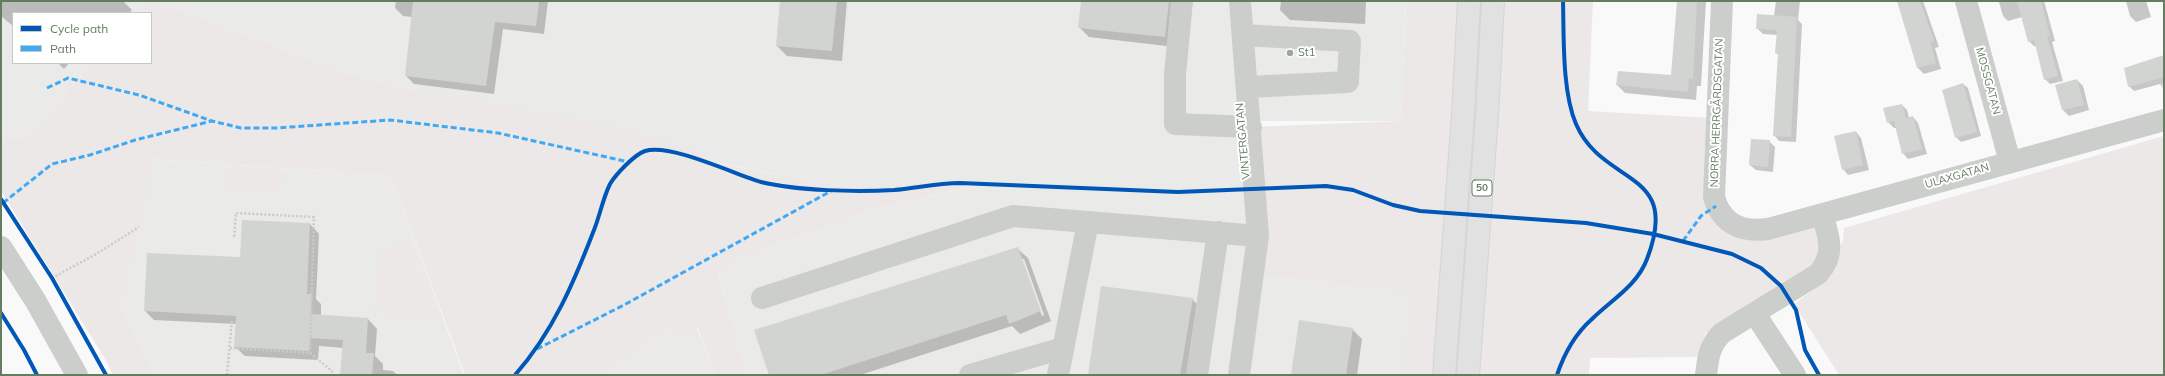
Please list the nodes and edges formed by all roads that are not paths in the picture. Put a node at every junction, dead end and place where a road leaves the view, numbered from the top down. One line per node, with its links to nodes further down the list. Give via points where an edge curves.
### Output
1 (1182, 1): 10 (street, via 1175,74 1175,124)
2 (1240, 1): 7 (street, VINTERGATAN)
3 (1469, 1): 26 (highway, 50, via 1464,113)
4 (1492, 1): 27 (highway, 50, via 1487,116)
5 (1722, 1): 14 (street, NORRA HERRGÅRDSGATAN, via 1714,197 1722,216 1740,228)
6 (1966, 1): 11 (street, MOSSGATAN)
7 (1243, 35): 8 (street, VINTERGATAN); 8 (street, via 1350,41 1348,82)
8 (1248, 87): 10 (street, VINTERGATAN)
9 (2164, 120): 11 (street, ULAXGATAN)
10 (1251, 127): 16 (street, VINTERGATAN)
11 (2010, 162): 12 (street, ULAXGATAN)
12 (1822, 214): 14 (street, ULAXGATAN, via 1768,229); 19 (street, via 1831,245 1824,267 1818,274)
13 (1088, 222): 15 (street); 18 (street, via 1013,216); 20 (street)
14 (1750, 231)
15 (1218, 232): 16 (street); 24 (street)
16 (1258, 236): 25 (street, VINTERGATAN)
17 (1, 247): 21 (street, via 35,300)
18 (762, 298)
19 (1755, 314): 28 (street, via 1715,339 1708,354); 29 (street)
20 (1063, 348): 22 (street); 23 (street)
21 (77, 375)
22 (970, 375)
23 (1058, 375)
24 (1198, 375)
25 (1239, 375)
26 (1444, 375)
27 (1468, 375)
28 (1706, 375)
29 (1795, 375)

